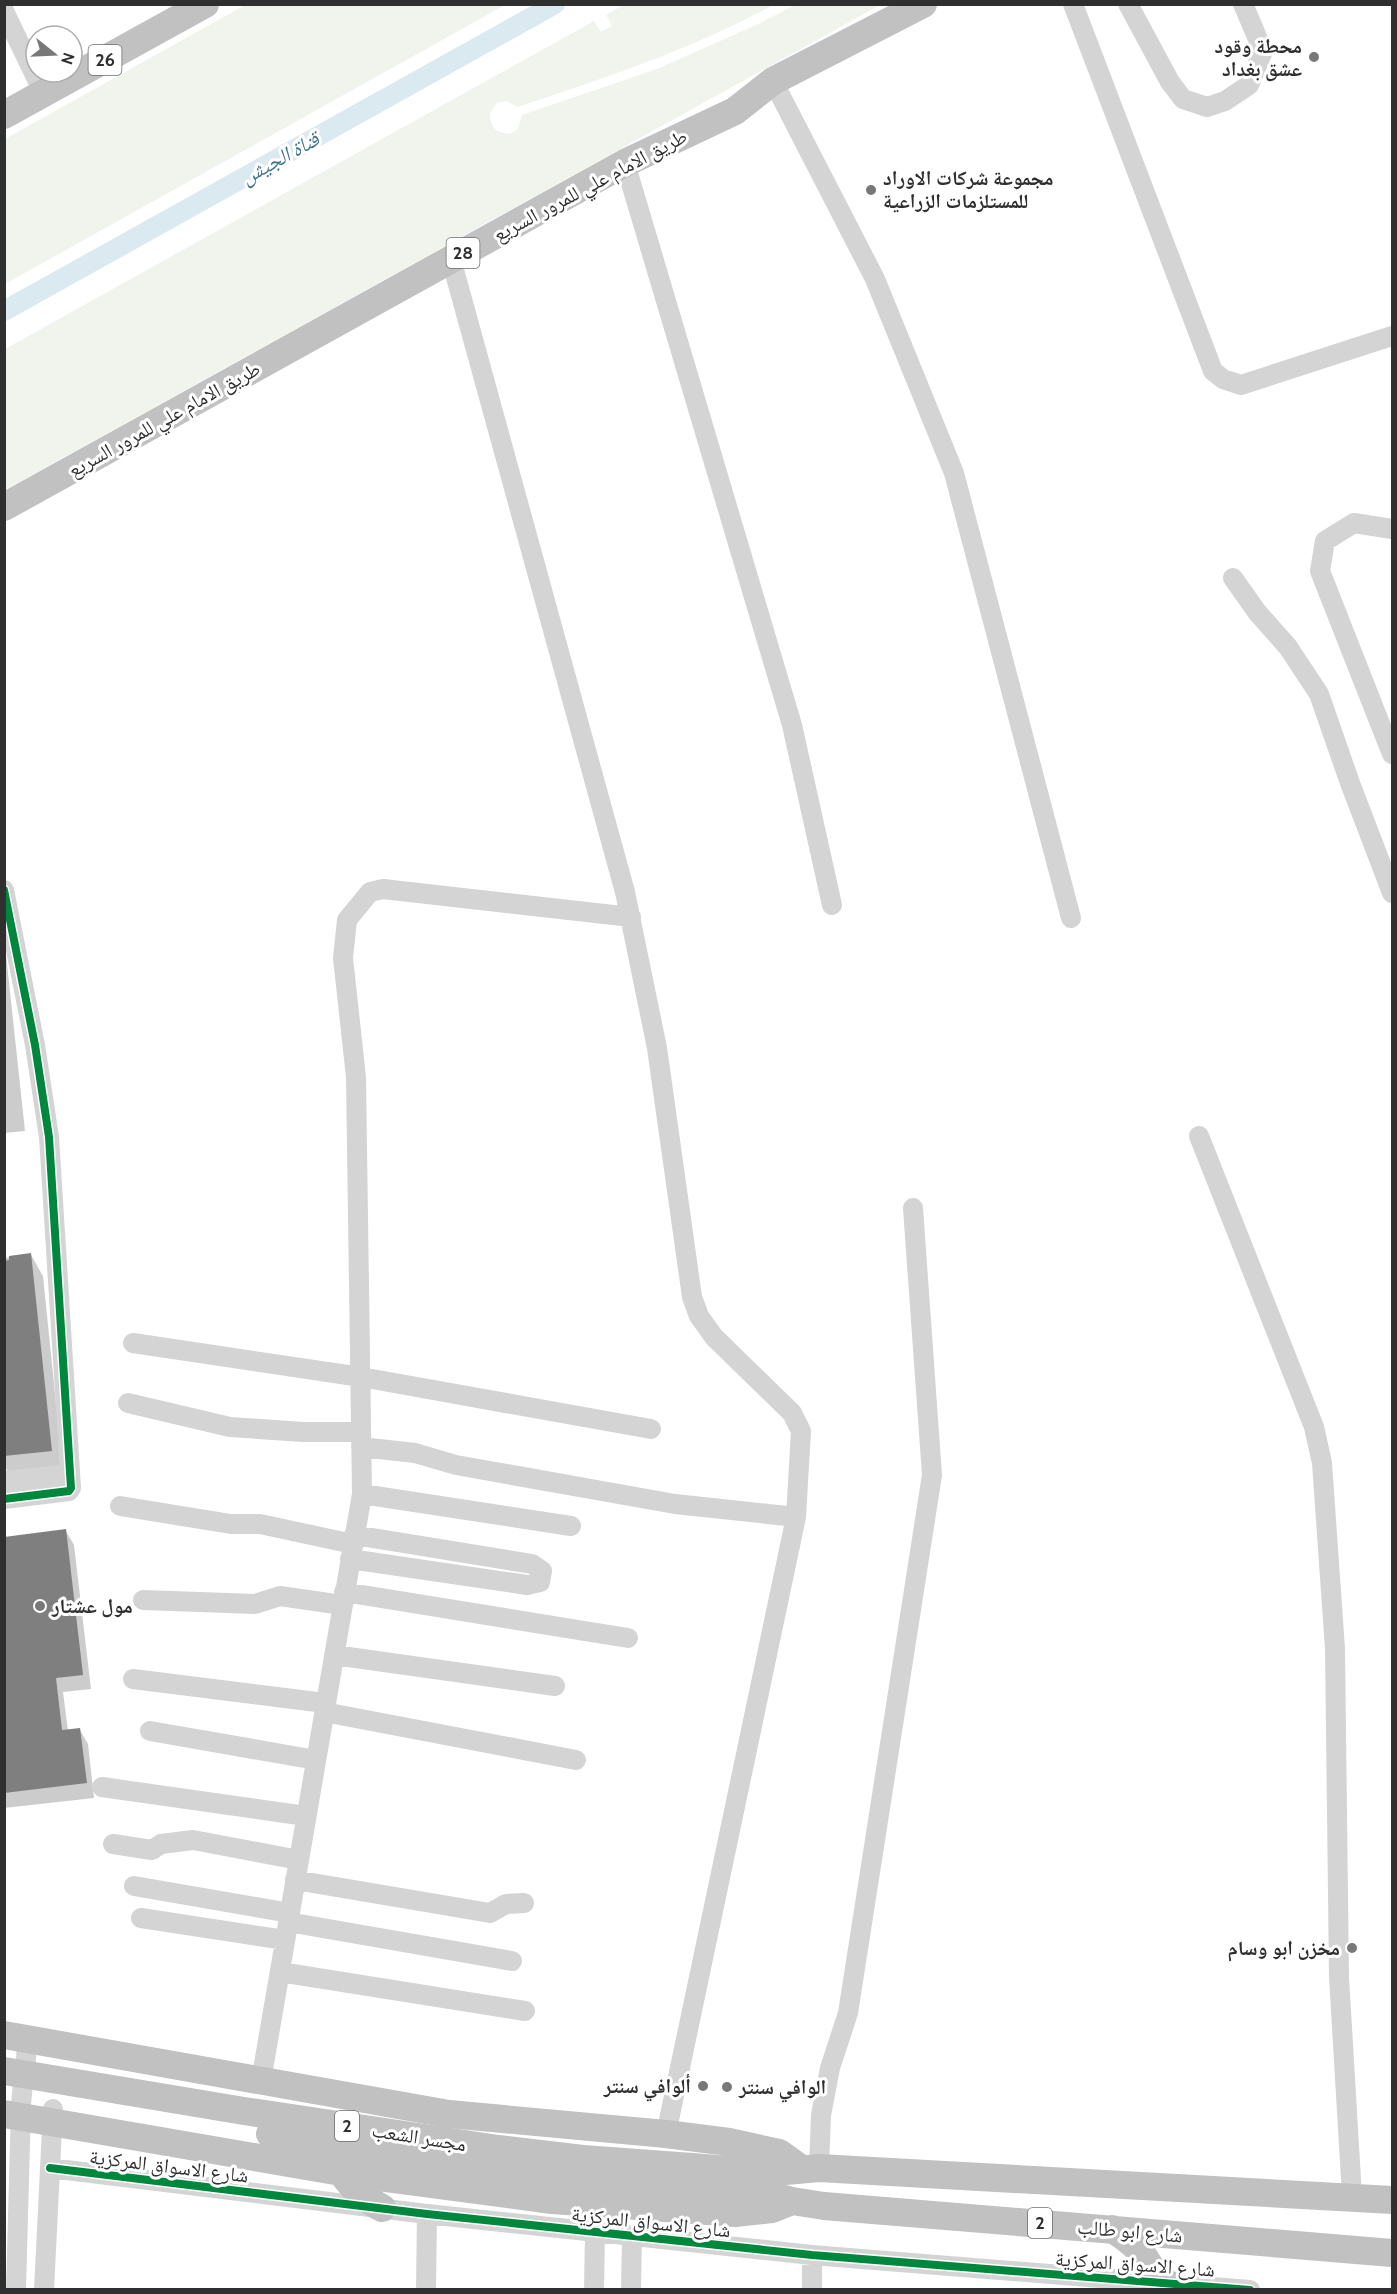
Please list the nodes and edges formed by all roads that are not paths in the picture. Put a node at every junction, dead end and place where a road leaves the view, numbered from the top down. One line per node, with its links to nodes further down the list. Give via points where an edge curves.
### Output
1 (205, 4): 8 (highway, 26)
2 (923, 4): 7 (highway, طريق الامام علي للمرور السريع / 28)
3 (1072, 4): 12 (street, via 1213,370 1223,379 1241,385)
4 (1128, 4): 5 (street, via 1183,99 1207,107 1225,101 1249,85 1263,51)
5 (1243, 4)
6 (4, 11): 8 (street)
7 (773, 81): 10 (highway, طريق الامام علي للمرور السريع / 28, via 735,111); 21 (street, via 875,279 954,473)
8 (44, 94): 9 (highway, 26)
9 (4, 115)
10 (625, 162): 11 (highway, طريق الامام علي للمرور السريع / 28); 19 (street, via 792,724)
11 (451, 259): 13 (highway, طريق الامام علي للمرور السريع / 28); 20 (street)
12 (1392, 336)
13 (4, 507)
14 (1392, 529): 16 (street, via 1354,523 1325,541 1320,571)
15 (1233, 578): 18 (street, via 1288,647 1319,694)
16 (1392, 754)
17 (4, 890): 29 (street, via 49,1137)
18 (1392, 893)
19 (832, 905)
20 (631, 917): 25 (street, via 383,889 370,892 347,920 343,958 356,1077); 34 (street, via 657,1048 692,1297 699,1316 714,1337 792,1413 801,1431)
21 (1071, 918)
22 (1199, 1136): 68 (street, via 1314,1427 1322,1463 1335,1649 1339,1977)
23 (913, 1208): 65 (street, via 932,1475 849,2013 830,2068)
24 (133, 1343): 25 (street)
25 (361, 1377): 27 (street); 28 (street)
26 (128, 1403): 28 (street, via 230,1427)
27 (651, 1429)
28 (361, 1439): 31 (street); 34 (street, via 456,1464 675,1503)
29 (70, 1474): 30 (street); 32 (street, via 69,1491)
30 (4, 1480)
31 (362, 1494): 35 (street); 36 (street)
32 (4, 1499)
33 (120, 1506): 36 (street, via 231,1524 260,1524)
34 (796, 1517): 63 (street)
35 (571, 1527)
36 (352, 1546): 36 (street, via 532,1564 542,1572 540,1582 527,1585); 37 (street)
37 (343, 1598): 38 (street, via 280,1596 255,1604); 39 (street); 40 (street)
38 (143, 1600)
39 (628, 1638)
40 (334, 1655): 42 (street); 43 (street)
41 (133, 1679): 43 (street)
42 (555, 1686)
43 (325, 1707): 45 (street); 46 (street)
44 (150, 1731): 45 (street)
45 (316, 1760): 48 (street)
46 (576, 1760)
47 (102, 1787): 48 (street)
48 (306, 1816): 50 (street)
49 (113, 1844): 50 (street, via 153,1850 161,1844 193,1840)
50 (299, 1860): 51 (street)
51 (295, 1880): 53 (street, via 490,1913 506,1904); 55 (street)
52 (134, 1886): 55 (street)
53 (524, 1904)
54 (141, 1918): 55 (street)
55 (288, 1925): 56 (street); 57 (street)
56 (512, 1961)
57 (280, 1972): 58 (street); 60 (street)
58 (525, 2011)
59 (15, 2051): 60 (highway); 67 (highway, مجسر الشعب / 2, bridge, via 244,2111)
60 (261, 2081): 63 (highway, via 449,2114)
61 (13, 2106): 62 (highway); 67 (highway, مجسر الشعب / 2, bridge, via 495,2170); 80 (street)
62 (52, 2115): 64 (street); 66 (highway)
63 (666, 2134): 65 (highway, via 759,2147)
64 (51, 2168): 71 (street, شارع الاسواق المركزية); 81 (street)
65 (810, 2168): 67 (highway, 2); 68 (highway, 2)
66 (341, 2172): 70 (highway, via 552,2200 735,2213 771,2209); 71 (highway, via 366,2200)
67 (691, 2178): 70 (highway, شارع ابو طالب / 2)
68 (1352, 2196): 69 (highway, 2)
69 (1392, 2200)
70 (792, 2201): 73 (highway, شارع ابو طالب / 2)
71 (382, 2208): 72 (street, شارع الاسواق المركزية)
72 (428, 2214): 74 (street, شارع الاسواق المركزية); 82 (street)
73 (1112, 2229): 76 (highway, شارع ابو طالب / 2); 79 (highway, via 1132,2242 1153,2273)
74 (595, 2233): 75 (street, شارع الاسواق المركزية); 83 (street)
75 (632, 2236): 77 (street, شارع الاسواق المركزية); 84 (street)
76 (1380, 2252): 78 (highway)
77 (812, 2255): 79 (street, شارع الاسواق المركزية); 85 (street)
78 (1392, 2267)
79 (1167, 2283): 86 (street, شارع الاسواق المركزية)
80 (16, 2289)
81 (44, 2289)
82 (426, 2289)
83 (594, 2289)
84 (631, 2289)
85 (812, 2289)
86 (1250, 2289)

